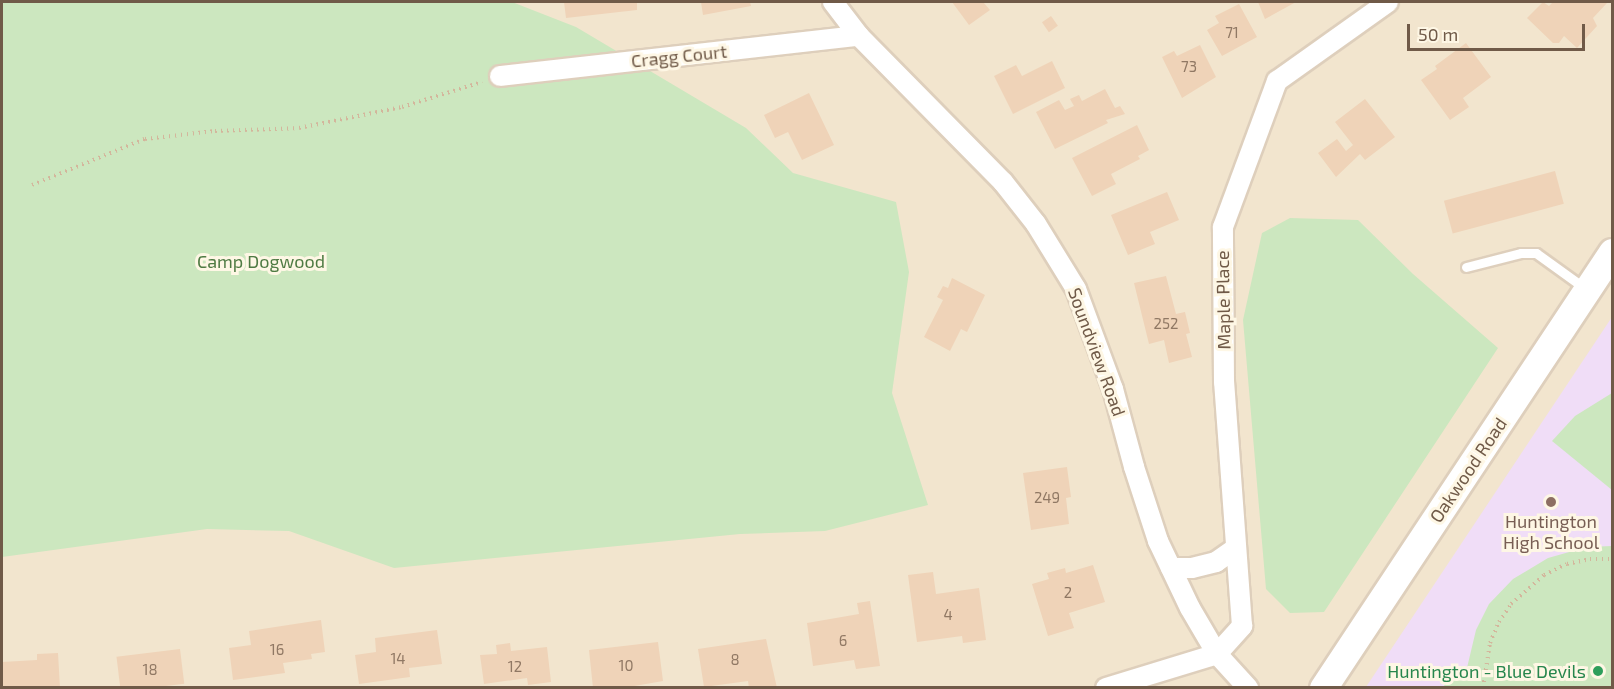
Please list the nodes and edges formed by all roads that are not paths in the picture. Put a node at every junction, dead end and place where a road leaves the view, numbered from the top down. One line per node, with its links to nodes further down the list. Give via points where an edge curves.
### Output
1 (833, 2): 3 (street, Soundview Road)
2 (1388, 2): 8 (street, Maple Place, via 1277,81 1223,227 1224,382)
3 (859, 36): 4 (street, Cragg Court); 9 (street, Soundview Road, via 1003,182 1036,224 1076,289 1113,389 1158,540)
4 (500, 76)
5 (1612, 252): 7 (main road, Oakwood Road)
6 (1466, 267): 7 (lane, via 1536,253)
7 (1588, 290): 13 (main road, Oakwood Road)
8 (1236, 548): 9 (street, via 1216,562); 10 (street, Maple Place, via 1242,626)
9 (1172, 568): 10 (street, Soundview Road)
10 (1216, 654): 11 (street); 12 (street, Soundview Road)
11 (1106, 687)
12 (1248, 687)
13 (1323, 687)

